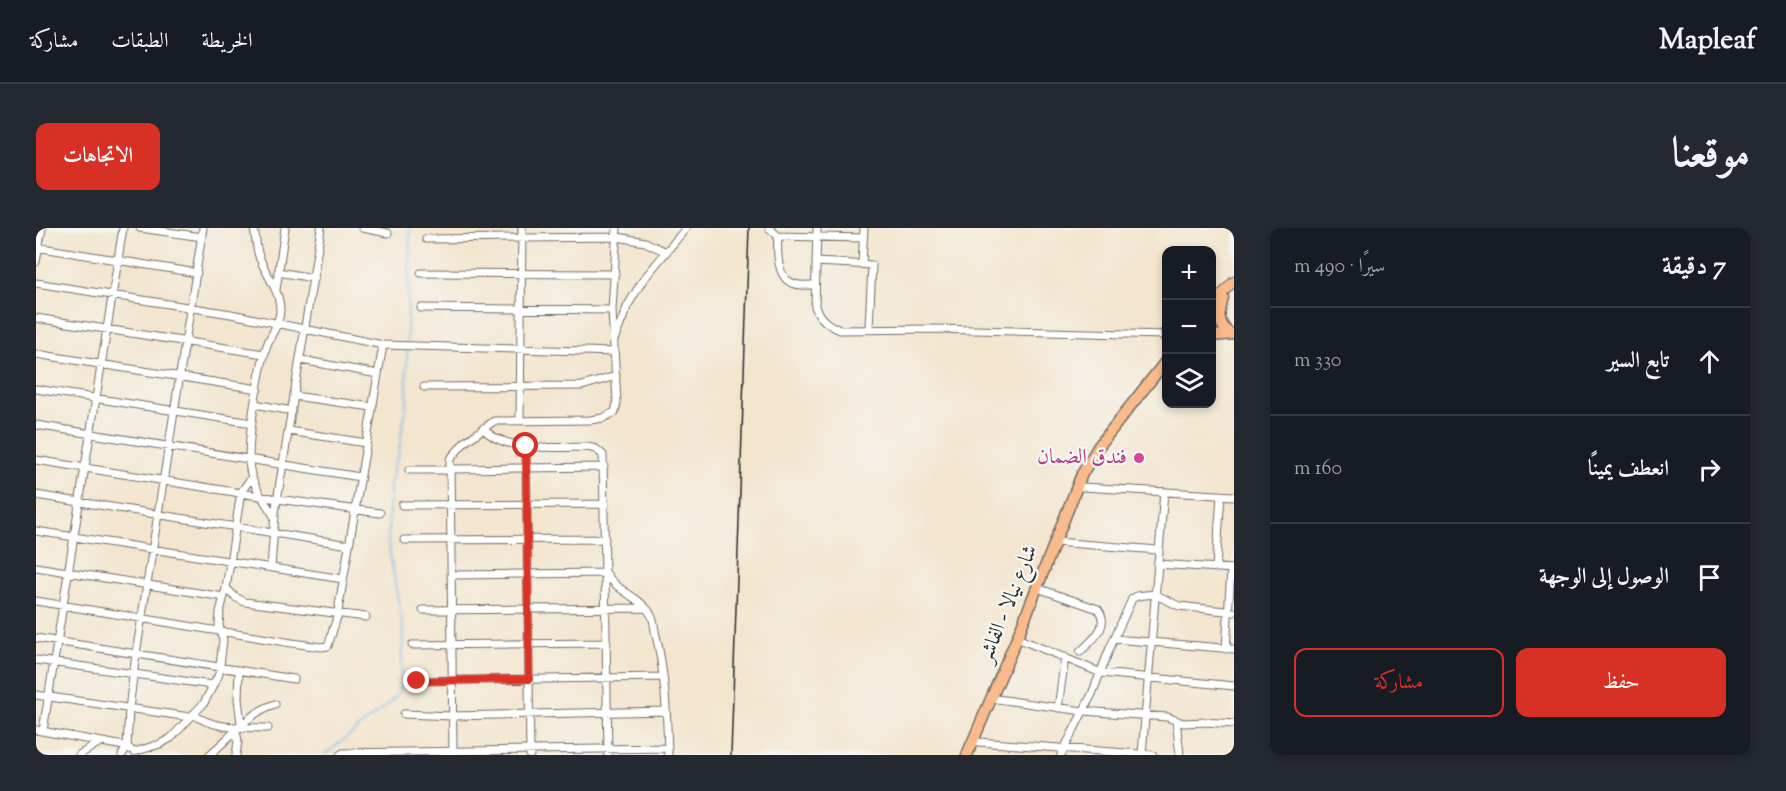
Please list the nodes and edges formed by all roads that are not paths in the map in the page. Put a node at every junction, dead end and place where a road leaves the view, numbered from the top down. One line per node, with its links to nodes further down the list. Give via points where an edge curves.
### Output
1 (42, 228): 24 (street)
2 (123, 228): 26 (street)
3 (140, 228): 19 (street)
4 (203, 228): 19 (street)
5 (255, 228): 39 (street, via 259,257)
6 (285, 228): 30 (street)
7 (321, 228): 35 (street)
8 (362, 228): 16 (street)
9 (522, 228): 23 (street)
10 (617, 228): 20 (street)
11 (686, 228): 25 (street)
12 (769, 228): 17 (street)
13 (817, 228): 18 (street)
14 (864, 228): 21 (street)
15 (790, 232): 17 (street); 18 (street)
16 (388, 233)
17 (778, 236): 38 (street, via 778,263 788,281)
18 (816, 236): 21 (street); 28 (street)
19 (202, 237): 31 (street)
20 (618, 237): 23 (street); 25 (street, via 645,242); 34 (street)
21 (863, 238): 29 (street)
22 (426, 239): 23 (street)
23 (522, 239): 33 (street)
24 (37, 247): 26 (street); 27 (street)
25 (666, 252): 56 (street, via 631,300)
26 (118, 260): 31 (street); 40 (street)
27 (36, 262)
28 (816, 262): 29 (street); 38 (street)
29 (862, 264): 50 (street, via 872,265)
30 (279, 272): 35 (street); 39 (street)
31 (197, 273): 44 (street)
32 (421, 273): 33 (street)
33 (521, 274): 34 (street); 46 (street)
34 (615, 274): 47 (street)
35 (314, 278): 52 (street)
36 (36, 283): 40 (street)
37 (1231, 284): 41 (main road); 42 (main road)
38 (815, 285): 50 (street, via 815,307 827,324 847,331)
39 (276, 290): 49 (street)
40 (112, 296): 44 (street); 51 (street)
41 (1222, 298): 43 (main road); 54 (highway, via 1218,318)
42 (1216, 301)
43 (1216, 307)
44 (190, 308): 49 (street); 55 (street)
45 (421, 308): 46 (street)
46 (521, 309): 47 (street); 58 (street)
47 (612, 310): 56 (street)
48 (36, 318): 51 (street)
49 (278, 323): 52 (street); 61 (street)
50 (869, 328): 53 (street)
51 (107, 329): 55 (street); 63 (street)
52 (306, 331): 57 (street); 62 (street)
53 (1162, 334)
54 (1222, 334)
55 (184, 342): 61 (street); 67 (street)
56 (614, 343): 59 (street)
57 (383, 345): 58 (street); 65 (street)
58 (520, 349): 59 (street); 71 (street)
59 (614, 352): 68 (street)
60 (36, 354): 63 (street)
61 (264, 354): 73 (street)
62 (301, 360): 65 (street); 74 (street)
63 (101, 364): 67 (street); 75 (street)
64 (1162, 369): 69 (highway)
65 (378, 374): 77 (street)
66 (1162, 375): 69 (highway)
67 (178, 376): 73 (street); 78 (street)
68 (616, 376): 71 (street, via 586,386); 80 (street, via 617,407 609,416)
69 (1152, 384): 95 (highway)
70 (424, 387): 71 (street)
71 (520, 387): 80 (street)
72 (36, 388): 75 (street)
73 (258, 389): 76 (street)
74 (294, 396): 77 (street); 79 (street)
75 (96, 399): 78 (street); 85 (street)
76 (255, 404): 79 (street); 81 (street)
77 (372, 407): 86 (street)
78 (174, 411): 81 (street); 87 (street)
79 (292, 411): 84 (street)
80 (520, 421): 83 (street, via 497,421)
81 (252, 423): 90 (street)
82 (36, 424): 85 (street)
83 (483, 428): 88 (street, via 497,440); 97 (street, via 450,459)
84 (289, 431): 86 (street); 91 (street)
85 (90, 433): 87 (street); 93 (street)
86 (366, 443): 99 (street)
87 (169, 446): 90 (street); 100 (street)
88 (526, 446): 92 (street, via 591,448 603,454); 94 (street)
89 (36, 460): 93 (street)
90 (249, 460): 91 (street); 98 (street)
91 (283, 464): 99 (street); 108 (street)
92 (604, 467): 94 (street); 112 (street)
93 (85, 468): 100 (street); 109 (street)
94 (526, 468): 97 (street); 111 (street)
95 (1088, 468): 101 (highway, شارع نيالا - الفاشر); 113 (highway, شارع نيالا - الفاشر)
96 (410, 470): 97 (street)
97 (450, 470): 110 (street)
98 (252, 477): 102 (street); 106 (street)
99 (360, 477): 115 (street)
100 (163, 480): 102 (street); 117 (street)
101 (1082, 487): 103 (street); 113 (highway, شارع نيالا - الفاشر)
102 (241, 492): 106 (street); 119 (street)
103 (1164, 492): 105 (street); 129 (street)
104 (36, 495): 109 (street)
105 (1221, 495): 107 (street); 135 (street)
106 (263, 496): 108 (street); 118 (street)
107 (1234, 496)
108 (278, 499): 115 (street); 118 (street)
109 (79, 503): 117 (street); 122 (street)
110 (450, 504): 111 (street); 114 (street); 125 (street)
111 (527, 504): 112 (street); 126 (street)
112 (605, 504): 123 (street)
113 (1073, 504): 127 (highway, شارع نيالا - الفاشر)
114 (402, 505)
115 (355, 509): 116 (street); 128 (street)
116 (380, 513)
117 (158, 515): 119 (street); 130 (street)
118 (274, 518): 121 (street)
119 (236, 528): 121 (street); 131 (street)
120 (36, 531): 122 (street)
121 (272, 534): 128 (street); 134 (street)
122 (74, 537): 130 (street); 137 (street)
123 (605, 539): 126 (street); 138 (street)
124 (404, 540): 125 (street)
125 (451, 540): 126 (street); 140 (street)
126 (528, 540): 139 (street)
127 (1058, 542): 129 (street); 144 (highway, شارع نيالا - الفاشر)
128 (349, 545): 141 (street)
129 (1158, 549): 132 (street)
130 (152, 550): 131 (street); 142 (street)
131 (231, 562): 134 (street); 143 (street)
132 (1157, 564): 135 (street); 145 (street)
133 (36, 567): 137 (street)
134 (271, 568): 141 (street)
135 (1216, 568): 136 (street)
136 (1232, 569): 154 (street)
137 (68, 572): 142 (street); 148 (street)
138 (606, 573): 139 (street); 149 (street); 150 (street, via 615,586)
139 (529, 574): 140 (street); 152 (street)
140 (451, 575): 151 (street)
141 (343, 579): 155 (street)
142 (147, 584): 146 (street); 157 (street)
143 (226, 588): 146 (street); 155 (street, via 245,602)
144 (1040, 589): 160 (highway, شارع نيالا - الفاشر); 170 (street, via 1098,609 1102,615 1100,631)
145 (1154, 594): 154 (street, via 1179,606); 161 (street, via 1132,599); 163 (street)
146 (224, 597): 158 (street)
147 (36, 601): 148 (street)
148 (63, 606): 157 (street); 162 (street)
149 (606, 608): 150 (street); 152 (street); 164 (street)
150 (645, 608): 179 (street, via 653,619)
151 (451, 609): 152 (street); 153 (street); 166 (street)
152 (529, 609): 167 (street)
153 (423, 610)
154 (1231, 611): 168 (street)
155 (338, 613): 156 (street); 158 (street, via 329,645 325,647)
156 (366, 617)
157 (142, 619): 158 (street); 171 (street)
158 (220, 630): 175 (street)
159 (36, 638): 162 (street)
160 (1020, 638): 172 (street); 190 (highway, شارع نيالا - الفاشر); 224 (highway, شارع نيالا - الفاشر)
161 (1114, 639): 163 (street); 177 (street)
162 (57, 641): 171 (street); 174 (street)
163 (1150, 641): 168 (street); 181 (street)
164 (607, 643): 167 (street); 180 (street)
165 (412, 645): 166 (street)
166 (452, 645): 167 (street); 185 (street)
167 (529, 645): 183 (street)
168 (1226, 649): 169 (street)
169 (1234, 650)
170 (1080, 652)
171 (136, 654): 175 (street); 178 (street)
172 (1065, 657): 177 (street); 192 (street)
173 (36, 660): 174 (street)
174 (54, 663): 178 (street); 189 (street)
175 (220, 667): 176 (street); 186 (street)
176 (239, 670): 182 (street); 204 (street)
177 (1101, 673): 181 (street); 195 (street)
178 (133, 675): 186 (street); 193 (street)
179 (663, 677): 180 (street); 194 (street)
180 (607, 678): 183 (street); 198 (street)
181 (1148, 678): 187 (street); 201 (street)
182 (294, 679)
183 (529, 679): 185 (street); 197 (street)
184 (417, 681): 185 (street)
185 (452, 681): 200 (street)
186 (212, 686): 199 (street, via 204,703)
187 (1234, 686)
188 (36, 695): 189 (street)
189 (48, 697): 193 (street); 206 (street)
190 (997, 699): 192 (street); 208 (highway, شارع نيالا - الفاشر)
191 (274, 704): 204 (street)
192 (1058, 708): 195 (street)
193 (129, 709): 199 (street); 209 (street)
194 (666, 711): 198 (street); 212 (street)
195 (1083, 711): 201 (street); 210 (street)
196 (404, 714): 200 (street)
197 (530, 714): 198 (street); 200 (street); 213 (street)
198 (608, 714): 211 (street)
199 (191, 716): 204 (street, via 213,725); 217 (street, via 166,741)
200 (452, 716): 215 (street)
201 (1146, 716): 202 (street); 218 (street)
202 (1176, 720): 203 (street); 228 (street)
203 (1234, 724)
204 (239, 727): 205 (street); 221 (street); 222 (street)
205 (268, 728)
206 (39, 731): 207 (street)
207 (100, 742): 209 (street); 219 (street)
208 (979, 742): 210 (street); 225 (highway, شارع نيالا - الفاشر)
209 (127, 747): 217 (street); 220 (street)
210 (1065, 747): 216 (street); 226 (street)
211 (608, 751): 212 (street); 213 (street)
212 (668, 751)
213 (530, 752): 215 (street)
214 (389, 753): 215 (street); 223 (street)
215 (453, 753)
216 (1117, 753): 218 (street)
217 (135, 754)
218 (1142, 754): 227 (street)
219 (78, 755)
220 (122, 755)
221 (209, 755)
222 (236, 755)
223 (340, 755)
224 (967, 755)
225 (973, 755)
226 (1061, 755)
227 (1153, 755)
228 (1180, 755)

